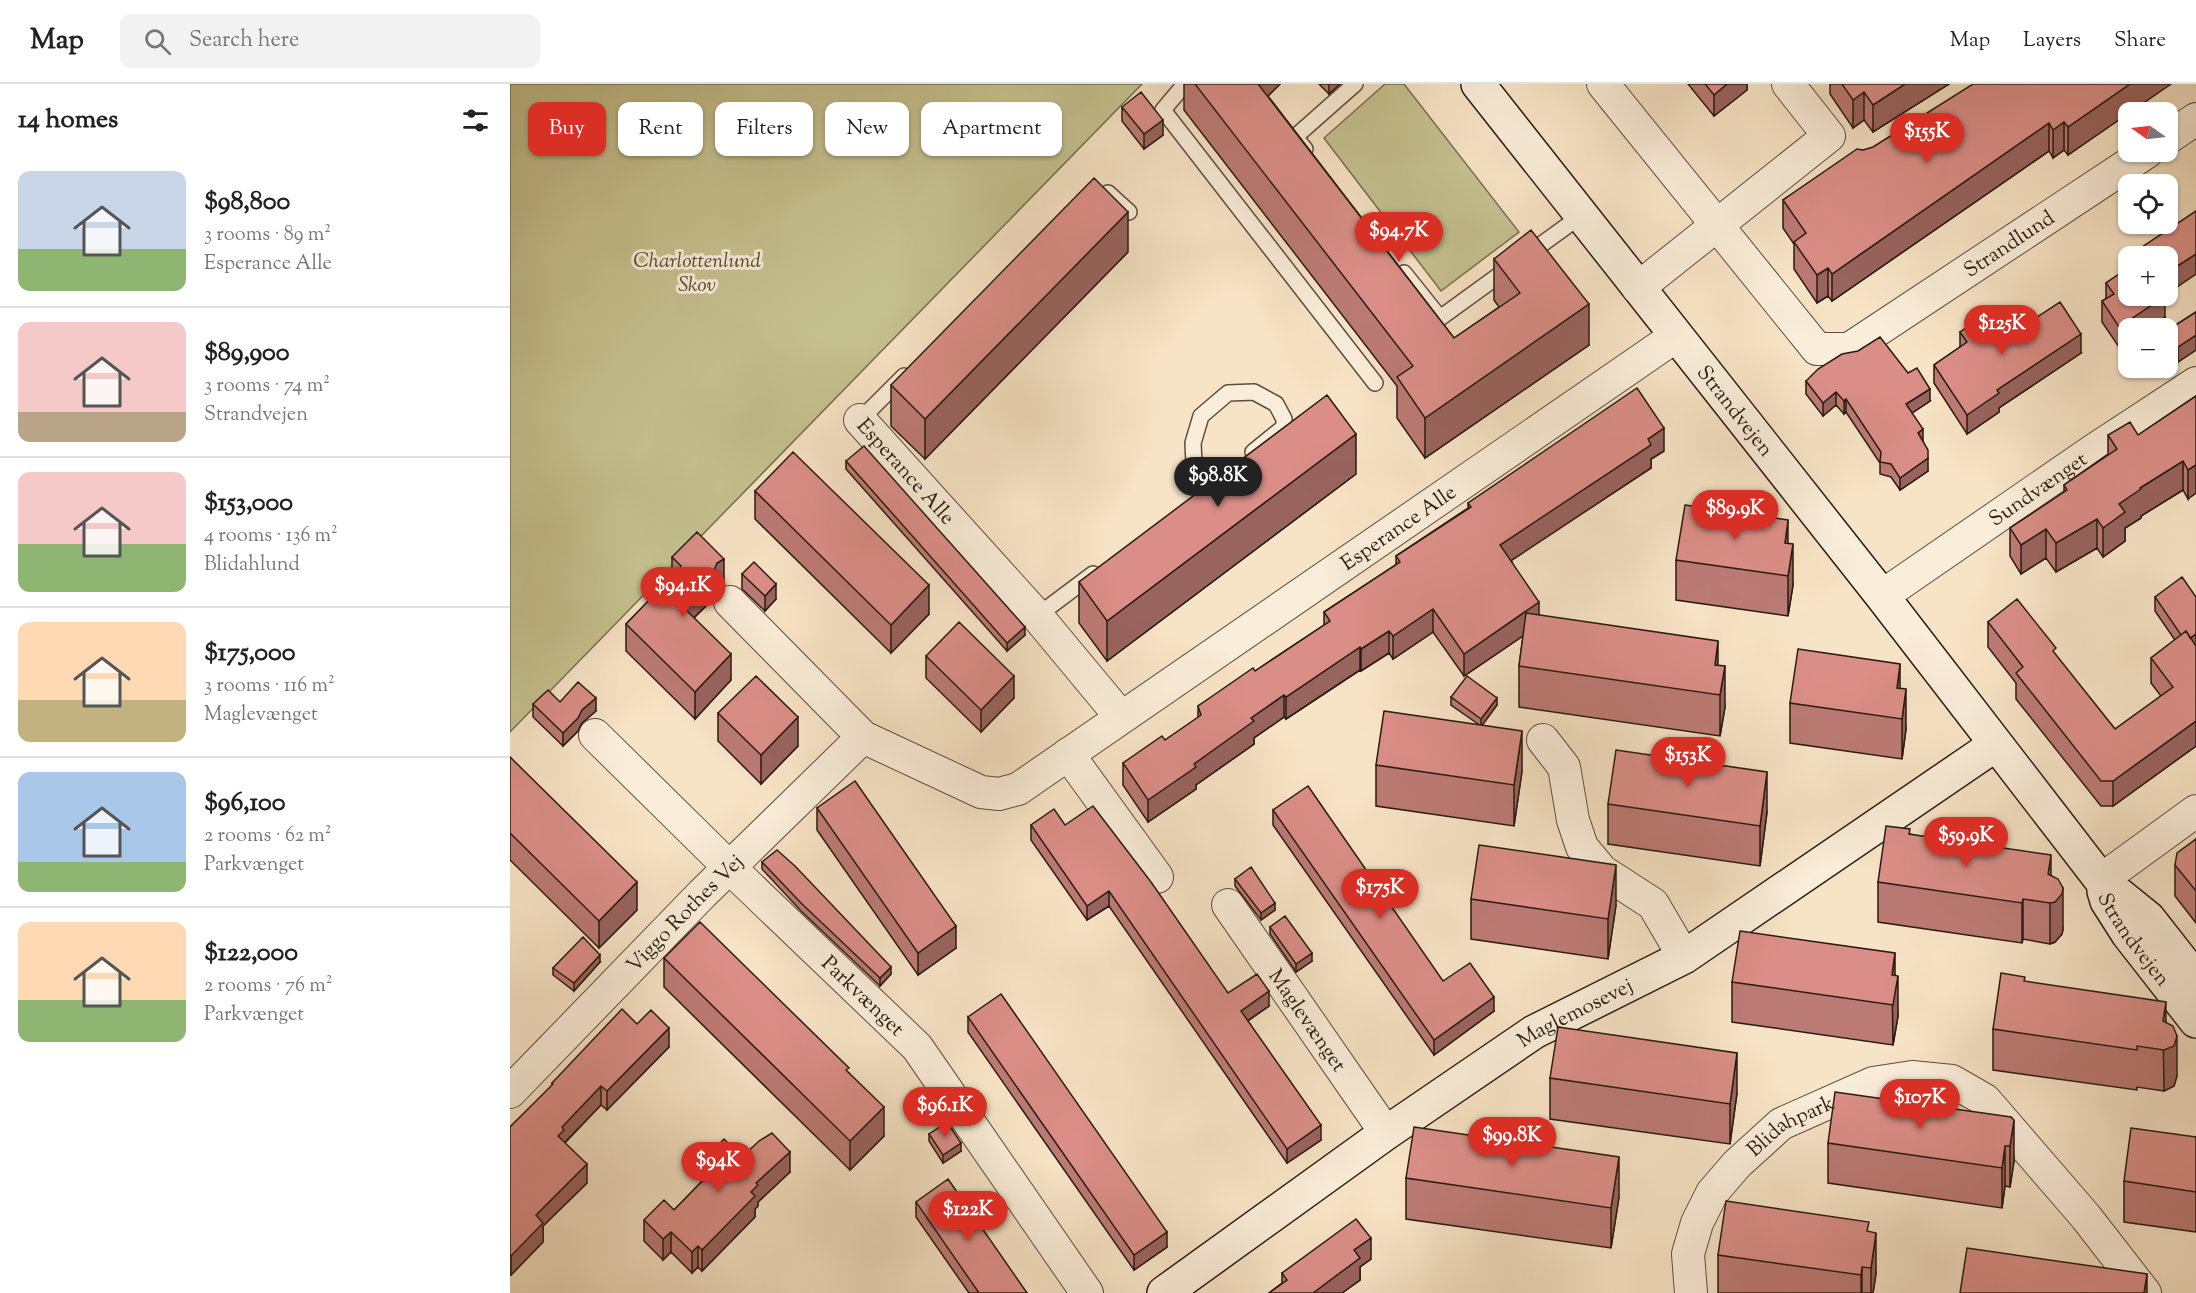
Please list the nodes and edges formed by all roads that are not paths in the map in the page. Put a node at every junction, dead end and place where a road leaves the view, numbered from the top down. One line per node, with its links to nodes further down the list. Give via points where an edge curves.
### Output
1 (1185, 84): 20 (lane, via 1163,110)
2 (1356, 84): 11 (lane, via 1295,137)
3 (1478, 84): 14 (main road, Strandvejen)
4 (1603, 84): 15 (street, Strandlund)
5 (1788, 84): 8 (street)
6 (2196, 119): 7 (street)
7 (2178, 131)
8 (1829, 135): 9 (street); 15 (street)
9 (1854, 154)
10 (2132, 162): 15 (street, Strandlund, via 1849,349 1817,349)
11 (1317, 164)
12 (1096, 183): 13 (lane)
13 (1129, 212)
14 (1582, 215): 16 (lane, via 1440,318); 17 (main road, Strandvejen)
15 (1718, 224): 17 (street)
16 (1396, 263)
17 (1638, 288): 18 (main road, Strandvejen)
18 (1676, 336): 26 (main road, Strandvejen); 29 (street, Esperance Alle)
19 (910, 369): 22 (lane, Esperance Alle)
20 (1375, 383)
21 (2196, 383): 26 (street, Sundvænget)
22 (860, 420): 28 (street, Esperance Alle)
23 (1239, 464): 24 (lane, via 1284,427 1276,404 1254,392 1228,393 1201,416 1192,443 1202,491)
24 (1223, 476)
25 (1104, 565): 28 (lane)
26 (1882, 596): 33 (main road, Strandvejen)
27 (730, 602): 31 (street, Esperance Alle)
28 (1037, 616): 29 (street, Esperance Alle)
29 (1121, 717): 34 (street, Esperance Alle)
30 (596, 735): 36 (street, Parkvænget)
31 (863, 737): 34 (street, Esperance Alle, via 981,792 999,794 1018,789); 36 (street, Viggo Rothes Vej)
32 (1543, 740): 40 (street, via 1564,767 1582,848 1602,871 1653,904)
33 (1995, 745): 38 (main road, Strandvejen); 40 (main road, Maglemosevej)
34 (1068, 754): 37 (street)
35 (2196, 811): 38 (street)
36 (729, 867): 43 (street, Viggo Rothes Vej); 45 (street, Parkvænget, via 917,1047)
37 (1157, 877)
38 (2101, 880): 41 (main road, Strandvejen, via 2148,918); 42 (main road, Strandvejen, via 2107,901 2128,934)
39 (1228, 905): 44 (street, Maglevænget)
40 (1684, 957): 44 (main road, Maglemosevej, via 1534,1032)
41 (2196, 979)
42 (2196, 1021)
43 (510, 1092)
44 (1386, 1133): 46 (main road, Maglemosevej)
45 (1087, 1293)
46 (1164, 1293)
47 (1691, 1293): 48 (street, Blidahpark, via 1688,1254 1697,1223 1712,1194 1737,1164 1781,1124 1874,1083 1912,1077 1952,1082 1985,1100 2086,1217)
48 (2145, 1293)

